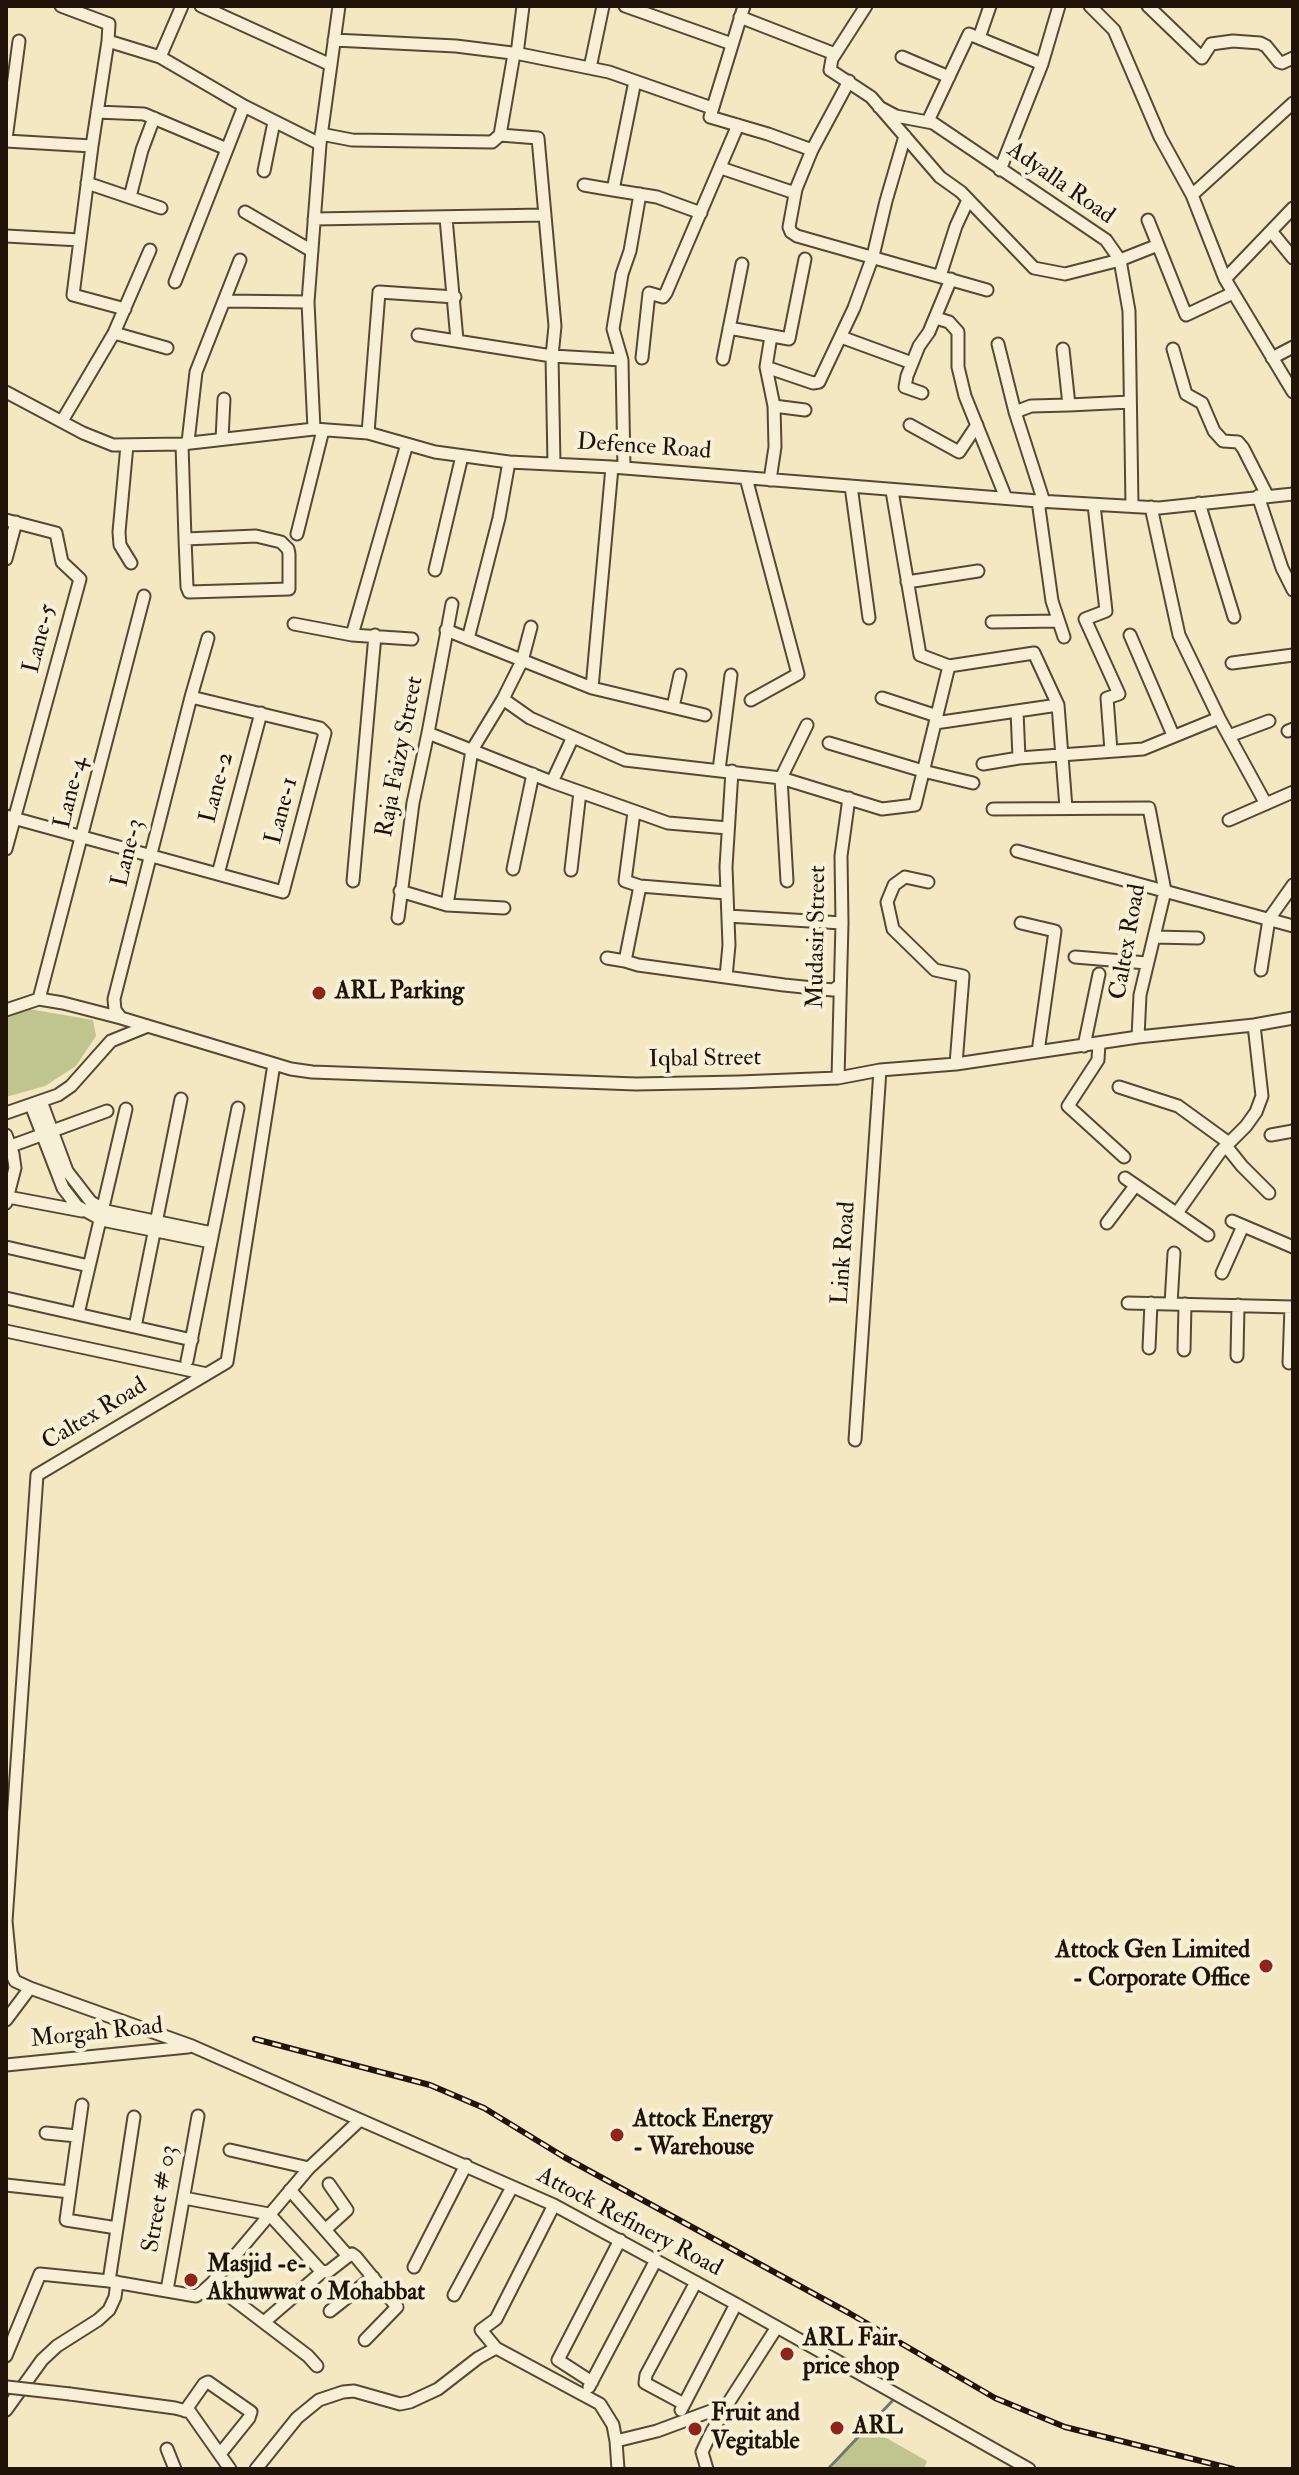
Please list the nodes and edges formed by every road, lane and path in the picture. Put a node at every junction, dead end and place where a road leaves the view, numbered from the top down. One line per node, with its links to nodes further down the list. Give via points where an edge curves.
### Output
1 (61, 6): 17 (street, via 109,24)
2 (182, 6): 21 (street)
3 (201, 6): 25 (street)
4 (339, 6): 15 (street)
5 (523, 6): 19 (street)
6 (603, 6): 26 (street)
7 (625, 6): 18 (street)
8 (866, 6): 20 (street)
9 (990, 6): 14 (street)
10 (1059, 6): 24 (street)
11 (1090, 6): 54 (street, via 1114,30 1160,137)
12 (1148, 6): 23 (street, via 1202,58 1211,44 1224,41 1260,43 1282,63)
13 (742, 12): 18 (street); 20 (street)
14 (979, 38): 24 (street); 27 (street, via 969,34)
15 (334, 40): 19 (street); 25 (street)
16 (19, 41): 42 (street)
17 (108, 41): 21 (street); 34 (street)
18 (732, 44): 33 (street)
19 (516, 54): 26 (street); 39 (street)
20 (835, 54): 29 (street, via 830,70)
21 (160, 57): 31 (street)
22 (902, 57): 27 (street)
23 (1293, 58)
24 (1042, 64): 47 (street)
25 (331, 65): 41 (street)
26 (590, 68): 28 (street)
27 (949, 77): 36 (street)
28 (635, 81): 33 (street); 51 (street)
29 (849, 81): 32 (street); 45 (street)
30 (1293, 103): 54 (street)
31 (244, 106): 37 (street); 44 (street)
32 (879, 107): 36 (street, Adyalla Road); 40 (street)
33 (712, 108): 38 (street, via 710,117)
34 (97, 112): 35 (street); 43 (street)
35 (154, 118): 44 (street); 56 (street)
36 (928, 121): 47 (street, Adyalla Road)
37 (274, 122): 41 (street); 48 (street)
38 (738, 125): 45 (street); 46 (street)
39 (500, 135): 41 (street, via 488,143); 61 (street, via 538,138)
40 (905, 136): 55 (street, via 940,177); 71 (street)
41 (321, 139): 63 (street)
42 (6, 140): 43 (street)
43 (92, 146): 49 (street)
44 (227, 149): 79 (street)
45 (812, 150): 52 (street)
46 (721, 168): 52 (street); 60 (street)
47 (1000, 170): 75 (street, Adyalla Road, via 1106,240)
48 (264, 171)
49 (87, 183): 56 (street); 67 (street)
50 (584, 185): 51 (street)
51 (613, 190): 53 (street)
52 (795, 193): 71 (street, via 791,232)
53 (640, 194): 60 (street); 102 (street, via 613,329)
54 (1192, 195): 78 (street)
55 (965, 196): 75 (street, via 1034,268 1065,274); 77 (street)
56 (130, 197): 57 (street)
57 (161, 208)
58 (1293, 208): 65 (street)
59 (245, 212): 70 (street)
60 (701, 213): 99 (street, via 666,293 649,293)
61 (545, 215): 62 (street); 98 (street, via 555,326)
62 (446, 218): 63 (street); 82 (street)
63 (314, 219): 70 (street)
64 (1148, 220): 68 (street)
65 (1271, 231): 72 (street); 78 (street)
66 (6, 236): 67 (street)
67 (80, 240): 85 (street, via 73,295)
68 (1158, 245): 75 (street); 81 (street, via 1186,315)
69 (150, 250): 85 (street)
70 (312, 251): 84 (street)
71 (873, 256): 77 (street); 91 (street)
72 (1293, 258)
73 (805, 259): 90 (street, via 789,339)
74 (240, 260): 83 (street)
75 (1120, 260): 109 (street, Adyalla Road, via 1129,311)
76 (742, 264): 87 (street)
77 (946, 278): 80 (street); 86 (street)
78 (1225, 279): 81 (street)
79 (175, 282)
80 (987, 290)
81 (1233, 293): 100 (street)
82 (455, 297): 92 (street); 118 (street, via 379,292)
83 (224, 301): 84 (street); 120 (street, via 196,372)
84 (308, 302): 117 (street)
85 (125, 309): 88 (street)
86 (936, 318): 103 (street); 116 (street, via 958,332 958,367)
87 (729, 328): 90 (street); 101 (street)
88 (114, 333): 95 (street); 114 (street)
89 (418, 335): 92 (street)
90 (771, 336): 104 (street)
91 (841, 337): 103 (street); 104 (street, via 819,382)
92 (457, 340): 98 (street)
93 (998, 344): 113 (street)
94 (1293, 347): 100 (street)
95 (167, 348)
96 (1063, 349): 110 (street)
97 (1173, 349): 132 (street, via 1186,394 1202,403 1223,441 1238,442 1243,448)
98 (552, 356): 102 (street); 125 (street)
99 (642, 358)
100 (1272, 358): 106 (street)
101 (723, 359)
102 (622, 360): 126 (street)
103 (912, 363): 107 (street, via 905,387)
104 (766, 367): 111 (street)
105 (6, 392): 114 (street, Defence Road)
106 (1293, 392)
107 (922, 393)
108 (224, 399): 119 (street)
109 (1130, 402): 110 (street); 137 (street, Adyalla Road)
110 (1069, 405): 113 (street)
111 (774, 406): 112 (street); 128 (street)
112 (805, 410)
113 (1015, 412): 134 (street)
114 (62, 421): 122 (street, Defence Road, via 113,445)
115 (910, 425): 116 (street, via 959,452)
116 (977, 425): 133 (street)
117 (318, 429): 118 (street, Defence Road); 119 (street, Defence Road); 140 (street)
118 (368, 433): 121 (street, Defence Road)
119 (222, 439): 120 (street, Defence Road)
120 (185, 443): 122 (street, Defence Road); 141 (street)
121 (407, 444): 123 (street, Defence Road); 158 (street)
122 (127, 445): 143 (street, via 119,538)
123 (462, 456): 124 (street, Defence Road); 145 (street)
124 (509, 462): 125 (street, Defence Road); 164 (street)
125 (554, 464): 126 (street, Defence Road)
126 (618, 467): 127 (street, Defence Road); 171 (street)
127 (746, 478): 128 (street, Defence Road); 175 (street, via 798,674)
128 (770, 480): 129 (street, Defence Road)
129 (851, 486): 130 (street, Defence Road); 152 (street)
130 (892, 491): 133 (street, Defence Road); 147 (street)
131 (1293, 494): 132 (street, Defence Road)
132 (1262, 496): 135 (street, Defence Road); 144 (street)
133 (1006, 498): 134 (street, Defence Road)
134 (1041, 502): 136 (street, Defence Road); 153 (street)
135 (1199, 503): 138 (street, Defence Road); 151 (street)
136 (1094, 505): 137 (street, Defence Road); 191 (street, via 1106,611 1085,619 1119,694 1107,698)
137 (1132, 506): 138 (street, Defence Road)
138 (1151, 507): 181 (street, via 1179,635)
139 (11, 521): 142 (street); 208 (street, Lane-5, via 56,533 62,562 80,579)
140 (297, 534)
141 (185, 539): 141 (street, via 189,592 289,589 289,554 281,542 256,536)
142 (6, 559)
143 (131, 563)
144 (1287, 567): 148 (street)
145 (435, 570)
146 (978, 571): 147 (street)
147 (907, 582): 168 (street, via 920,655)
148 (1293, 590)
149 (144, 596): 211 (street, Lane-4)
150 (452, 604): 157 (street, Raja Faizy Street)
151 (1234, 617)
152 (869, 618)
153 (1058, 621): 154 (street); 161 (street)
154 (992, 622)
155 (294, 624): 158 (street)
156 (531, 627): 166 (street)
157 (446, 630): 164 (street); 185 (street, Raja Faizy Street)
158 (352, 635): 159 (street)
159 (375, 635): 163 (street); 218 (street)
160 (1130, 635): 186 (street)
161 (1064, 637)
162 (208, 638): 172 (street, Lane-3)
163 (412, 639)
164 (468, 639): 166 (street)
165 (1293, 655): 167 (street)
166 (522, 661): 171 (street); 174 (street)
167 (1232, 663)
168 (949, 666): 176 (street, via 1034,653); 182 (street)
169 (680, 675): 177 (street)
170 (731, 675): 195 (street)
171 (592, 688): 177 (street)
172 (191, 697): 179 (street); 214 (street, Lane-3)
173 (882, 698): 182 (street)
174 (503, 699): 188 (street); 190 (street)
175 (751, 700)
176 (1058, 705): 178 (street); 192 (street)
177 (673, 707): 180 (street)
178 (1017, 711): 182 (street); 193 (street)
179 (261, 713): 217 (street, Lane-2); 217 (street, Lane-1, via 320,728 324,742 283,892)
180 (705, 715)
181 (1219, 718): 186 (street); 187 (street)
182 (936, 719): 196 (street)
183 (1269, 721): 187 (street)
184 (807, 725): 198 (street)
185 (428, 733): 190 (street); 223 (street, Raja Faizy Street)
186 (1173, 735): 191 (street, via 1143,749)
187 (1229, 736): 204 (street)
188 (572, 739): 195 (street, via 625,760); 199 (street)
189 (829, 743): 196 (street)
190 (472, 750): 197 (street); 226 (street)
191 (1111, 751): 192 (street)
192 (1061, 755): 193 (street); 205 (street)
193 (1019, 758): 194 (street)
194 (983, 764)
195 (726, 770): 198 (street); 210 (street)
196 (923, 771): 200 (street); 203 (street, via 915,805 882,809)
197 (533, 774): 199 (street); 215 (street)
198 (781, 778): 203 (street); 219 (street)
199 (552, 782): 201 (street)
200 (973, 783)
201 (580, 792): 207 (street); 216 (street)
202 (1293, 792): 204 (street)
203 (849, 798): 231 (street, Mudasir Street, via 841,856)
204 (1266, 804): 209 (street)
205 (1066, 808): 206 (street); 224 (street, Caltex Road, via 1149,808)
206 (993, 809)
207 (634, 812): 210 (street, via 668,823); 222 (street, via 625,881)
208 (10, 817): 211 (street); 212 (street, Lane-5)
209 (1229, 820)
210 (728, 828): 225 (street)
211 (83, 837): 214 (street); 244 (street, Lane-4)
212 (6, 849)
213 (1017, 851): 224 (street)
214 (151, 855): 217 (street); 246 (street, Lane-3, via 114,999)
215 (513, 869)
216 (571, 870)
217 (218, 874)
218 (353, 881)
219 (787, 881)
220 (928, 882): 255 (street, via 905,877 894,885 887,902 893,929 935,970 963,976)
221 (1293, 885): 230 (street)
222 (640, 886): 225 (street); 238 (street)
223 (400, 891): 226 (street); 229 (street, Raja Faizy Street)
224 (1165, 891): 230 (street); 234 (street, Caltex Road)
225 (726, 893): 228 (street)
226 (447, 905): 227 (street)
227 (504, 908)
228 (728, 916): 231 (street); 242 (street)
229 (398, 918)
230 (1269, 919): 233 (street); 240 (street)
231 (842, 923): 243 (street, Mudasir Street)
232 (1021, 923): 253 (street, via 1055,931)
233 (1293, 926)
234 (1154, 937): 235 (street); 239 (street, Caltex Road)
235 (1198, 938)
236 (1075, 957): 239 (street)
237 (607, 958): 238 (street)
238 (625, 961): 242 (street)
239 (1147, 963): 250 (street, Caltex Road)
240 (1261, 970)
241 (1099, 974): 252 (street)
242 (726, 977): 243 (street, via 833,990)
243 (840, 985): 257 (street, Mudasir Street)
244 (39, 999): 245 (street); 246 (street, Iqbal Street)
245 (6, 1010)
246 (121, 1018): 249 (street, Iqbal Street)
247 (1293, 1018): 248 (street, Iqbal Street)
248 (1254, 1025): 250 (street, Iqbal Street); 269 (street, via 1262,1096 1256,1112)
249 (148, 1026): 254 (street, Iqbal Street); 260 (street, via 111,1041 71,1086)
250 (1138, 1037): 251 (street, Iqbal Street)
251 (1099, 1043): 252 (street, Iqbal Street); 270 (street, via 1098,1060 1068,1106)
252 (1084, 1046): 253 (street, Iqbal Street)
253 (1038, 1052): 255 (street, Iqbal Street)
254 (274, 1064): 257 (street, Iqbal Street, via 323,1072 636,1084); 301 (street, Caltex Road, via 227,1362)
255 (956, 1064): 256 (street, Iqbal Street)
256 (880, 1070): 257 (street, Iqbal Street); 302 (street, Link Road)
257 (838, 1078)
258 (1119, 1087): 269 (street, via 1178,1106)
259 (181, 1099): 277 (street)
260 (36, 1103): 264 (street); 266 (street)
261 (238, 1108): 279 (street)
262 (126, 1109): 275 (street)
263 (107, 1111): 266 (street)
264 (6, 1113)
265 (1293, 1131): 267 (street)
266 (48, 1134): 268 (street); 273 (street, via 69,1198); 275 (street, via 72,1180)
267 (1271, 1135)
268 (8, 1141): 272 (street, via 15,1168)
269 (1228, 1145): 271 (street); 274 (street)
270 (1124, 1157)
271 (1269, 1193)
272 (7, 1200): 273 (street)
273 (86, 1212): 275 (street)
274 (1177, 1213): 276 (street, via 1130,1182); 278 (street)
275 (102, 1214): 277 (street); 283 (street)
276 (1107, 1223)
277 (154, 1226): 279 (street); 293 (street)
278 (1208, 1235)
279 (211, 1238): 295 (street)
280 (6, 1247): 283 (street)
281 (1293, 1247): 284 (street, via 1237,1223)
282 (1174, 1253): 288 (street)
283 (89, 1266): 292 (street)
284 (1222, 1273)
285 (6, 1298): 292 (street)
286 (1128, 1303): 287 (street)
287 (1151, 1303): 288 (street); 296 (street)
288 (1171, 1304): 289 (street)
289 (1185, 1304): 290 (street); 297 (street)
290 (1238, 1305): 291 (street); 298 (street)
291 (1292, 1307): 300 (street)
292 (78, 1314): 293 (street)
293 (135, 1327): 295 (street)
294 (6, 1331): 301 (street)
295 (192, 1340): 299 (street)
296 (1149, 1348)
297 (1184, 1350)
298 (1237, 1356)
299 (187, 1361)
300 (1289, 1363)
301 (207, 1374): 303 (street, Caltex Road, via 37,1475)
302 (855, 1440)
303 (10, 1815): 304 (street, Caltex Road)
304 (8, 1851): 305 (street, Caltex Road)
305 (7, 1893): 306 (street, Caltex Road, via 11,1973)
306 (30, 1988): 307 (street); 308 (street)
307 (8, 2015)
308 (192, 2046): 309 (street, Morgah Road); 313 (street, Attock Refinery Road)
309 (6, 2065)
310 (82, 2105): 315 (street)
311 (198, 2116): 324 (street, Street # 03)
312 (134, 2117): 327 (street)
313 (360, 2120): 317 (street, Attock Refinery Road); 318 (street)
314 (46, 2133): 315 (street)
315 (77, 2136): 323 (street)
316 (230, 2150): 318 (street)
317 (466, 2165): 321 (street, Attock Refinery Road); 332 (street)
318 (309, 2168): 322 (street)
319 (329, 2184): 328 (street, via 347,2208)
320 (6, 2185): 323 (street)
321 (512, 2187): 325 (street, Attock Refinery Road); 339 (street)
322 (290, 2190): 326 (street); 328 (street)
323 (70, 2192): 327 (street, via 66,2220)
324 (184, 2198): 326 (street); 338 (street, Street # 03)
325 (554, 2205): 329 (street, Attock Refinery Road); 345 (street, via 496,2319 481,2330)
326 (269, 2214): 333 (street); 337 (street)
327 (117, 2228): 335 (street)
328 (325, 2230): 330 (street)
329 (620, 2240): 331 (street, Attock Refinery Road); 348 (street, via 558,2360)
330 (348, 2256): 333 (street); 334 (street, via 356,2257)
331 (656, 2260): 336 (street, Attock Refinery Road); 348 (street)
332 (414, 2267)
333 (322, 2272): 342 (street)
334 (373, 2277): 341 (street); 344 (street, via 397,2307)
335 (113, 2282): 338 (street); 346 (street, via 40,2274); 353 (street, via 115,2297 109,2310 47,2355)
336 (696, 2282): 340 (street, Attock Refinery Road); 351 (street, via 645,2383)
337 (212, 2283): 338 (street, via 196,2296); 342 (street)
338 (167, 2290)
339 (454, 2295)
340 (736, 2304): 343 (street, Attock Refinery Road); 351 (street)
341 (330, 2311)
342 (264, 2322): 347 (street)
343 (777, 2327): 352 (street); 364 (street, Attock Refinery Road)
344 (365, 2340)
345 (496, 2348): 350 (street); 361 (street, via 410,2402 354,2391 319,2400 297,2418)
346 (6, 2356)
347 (317, 2366)
348 (592, 2382): 350 (street)
349 (6, 2387): 354 (street, bridge)
350 (585, 2395): 356 (street, via 600,2404)
351 (684, 2404): 355 (street)
352 (727, 2405): 355 (street); 363 (street, via 702,2452)
353 (6, 2410)
354 (185, 2411): 358 (street); 358 (street, via 208,2382 251,2412)
355 (675, 2424): 356 (street)
356 (616, 2441): 362 (street)
357 (167, 2449): 359 (street)
358 (220, 2454): 360 (street)
359 (175, 2469)
360 (230, 2469)
361 (256, 2469)
362 (618, 2469)
363 (707, 2469)
364 (1029, 2469)

